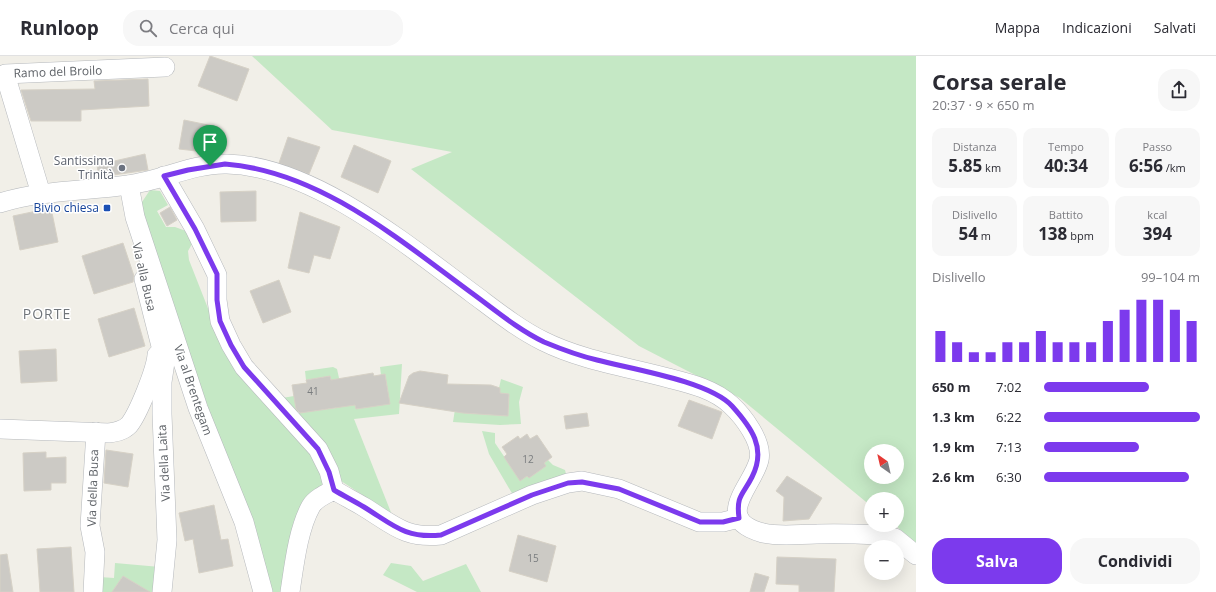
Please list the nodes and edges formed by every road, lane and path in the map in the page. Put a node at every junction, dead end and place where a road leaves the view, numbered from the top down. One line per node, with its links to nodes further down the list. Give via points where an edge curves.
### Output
1 (165, 67): 4 (street, Ramo del Broilo, via 5,74)
2 (164, 176): 3 (street); 10 (street, via 195,229 217,274 220,321 231,345 244,367 318,449); 11 (street, via 225,164 271,171 316,190 364,217 506,318 545,342 595,360 688,383 712,393 730,404 752,432 758,446 760,458 737,503)
3 (129, 185): 4 (street); 6 (street, Via al Brentegam)
4 (41, 194): 5 (street)
5 (0, 203)
6 (136, 217): 7 (street, Via alla Busa, via 135,235); 15 (street, Via al Brentegam, via 198,408 244,522)
7 (158, 336): 9 (street, Via della Busa, via 156,362 129,425 121,431); 14 (street, Via della Laita, via 165,362 162,414 167,540)
8 (0, 429): 9 (street, Via della Busa)
9 (96, 432): 13 (street, Via della Busa, via 90,526 95,552)
10 (334, 490): 11 (street, via 392,526 428,536 441,535 559,485 582,482 619,489 700,522 723,522); 16 (street, via 323,495 312,505 304,527)
11 (739, 518): 12 (street, via 750,528 765,533 881,535 895,538)
12 (916, 554)
13 (93, 592)
14 (162, 592)
15 (264, 592)
16 (290, 592)

